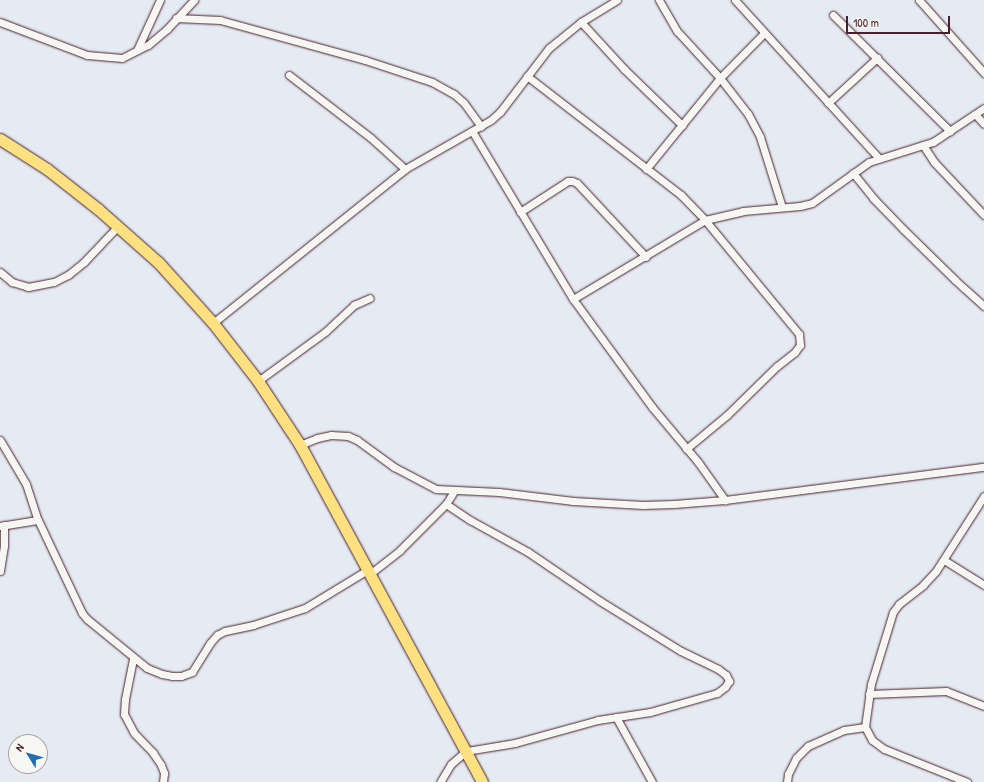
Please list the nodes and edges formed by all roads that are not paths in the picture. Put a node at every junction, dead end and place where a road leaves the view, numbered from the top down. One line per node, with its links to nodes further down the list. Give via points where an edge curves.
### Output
1 (160, 0): 12 (street)
2 (194, 0): 8 (street)
3 (617, 0): 10 (street)
4 (659, 0): 17 (street, via 677,31)
5 (735, 0): 11 (street)
6 (919, 0): 14 (street)
7 (833, 16): 13 (street)
8 (176, 18): 12 (street, via 167,30); 23 (street, via 220,20 365,60 432,82 464,102)
9 (0, 22): 12 (street, via 87,55 122,58)
10 (581, 22): 16 (street, via 549,48); 22 (street, via 624,70)
11 (764, 33): 17 (street); 18 (street)
12 (137, 50)
13 (877, 58): 18 (street); 25 (street)
14 (984, 73)
15 (289, 75): 29 (street, via 371,138)
16 (527, 76): 23 (street, via 500,112); 30 (street)
17 (720, 78): 22 (street); 32 (street, via 748,114 760,137)
18 (828, 102): 28 (street)
19 (984, 108): 20 (street)
20 (975, 114): 21 (street); 25 (street)
21 (984, 124)
22 (682, 125): 30 (street)
23 (481, 126): 24 (street)
24 (472, 131): 29 (street); 33 (street)
25 (950, 131): 27 (street)
26 (0, 140): 36 (main road, via 47,169)
27 (923, 145): 28 (street); 34 (street, via 934,162)
28 (879, 158): 31 (street)
29 (405, 169): 42 (street)
30 (646, 169): 35 (street, via 681,195)
31 (853, 172): 32 (street, via 812,203); 41 (street, via 873,198 903,229)
32 (782, 207): 35 (street, via 743,211)
33 (520, 212): 37 (street, via 572,180); 40 (street)
34 (984, 215)
35 (705, 220): 37 (street); 46 (street, via 789,320 800,339 800,345 727,415)
36 (118, 226): 38 (street, via 84,262 54,282 28,287 12,282); 42 (main road, via 158,262)
37 (646, 256): 40 (street)
38 (0, 272)
39 (370, 298): 43 (street, via 354,305 325,332)
40 (573, 299): 46 (street)
41 (984, 306)
42 (214, 323): 43 (main road)
43 (258, 381): 45 (main road)
44 (0, 440): 52 (street, via 26,484)
45 (300, 445): 48 (street, via 331,435 348,436 425,484 436,489); 56 (main road)
46 (686, 449): 50 (street)
47 (984, 467): 50 (street)
48 (454, 491): 50 (street, via 643,504); 51 (street)
49 (984, 496): 54 (street)
50 (725, 500)
51 (446, 504): 56 (street, via 400,550); 61 (street, via 528,552 607,606 681,651 718,669 729,681 717,693 650,712)
52 (38, 520): 53 (street); 58 (street, via 82,613)
53 (2, 526): 55 (street, via 4,546)
54 (944, 560): 57 (street); 59 (street, via 893,612)
55 (0, 571)
56 (370, 571): 58 (street, via 304,608 216,635 192,672 187,675 162,674); 63 (main road)
57 (984, 585)
58 (133, 659): 64 (street, via 124,714 134,733 154,752 164,772)
59 (869, 694): 60 (street, via 946,691); 62 (street)
60 (984, 706)
61 (616, 717): 63 (street, via 515,743); 67 (street)
62 (865, 727): 68 (street, via 844,730 808,746 796,758); 69 (street, via 872,740 884,749)
63 (466, 751): 65 (street, via 451,764); 66 (main road)
64 (164, 782)
65 (440, 782)
66 (482, 782)
67 (652, 782)
68 (787, 782)
69 (967, 782)

